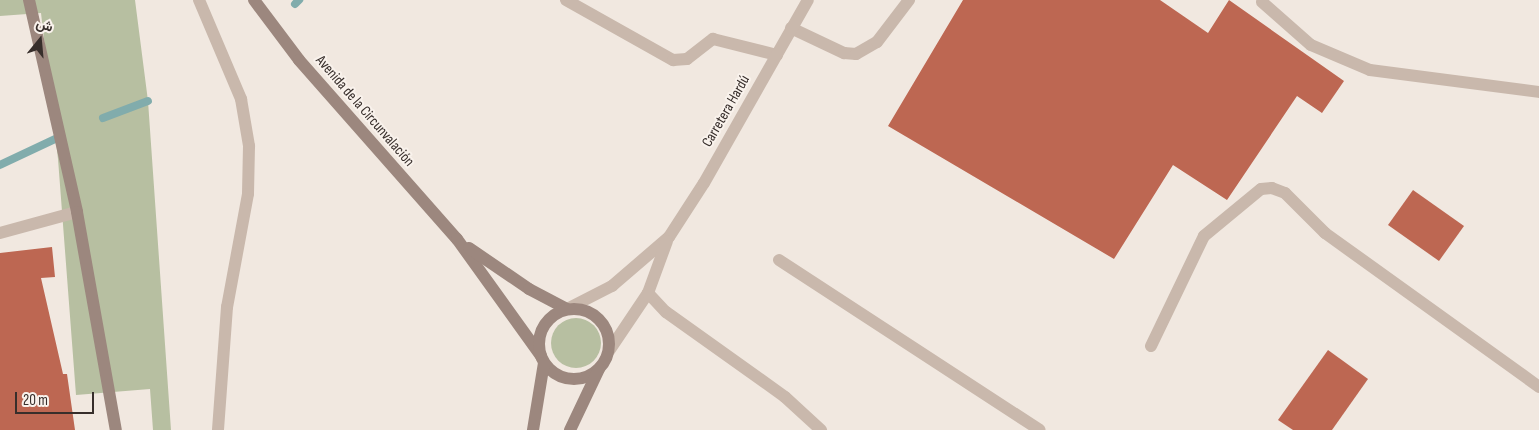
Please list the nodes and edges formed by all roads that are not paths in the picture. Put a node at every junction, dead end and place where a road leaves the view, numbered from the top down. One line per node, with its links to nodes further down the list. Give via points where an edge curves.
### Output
1 (29, 0): 11 (main road)
2 (199, 0): 24 (street, via 242,99 249,146 248,194 227,308)
3 (254, 0): 14 (main road, Avenida de la Circunvalación, via 299,60)
4 (566, 0): 9 (street, via 673,60 687,59 713,38)
5 (808, 0): 8 (street, Carretera Hardú)
6 (909, 0): 8 (street, via 877,42 856,54 844,53)
7 (1262, 2): 10 (street, via 1311,45 1370,70)
8 (791, 28): 9 (street, Carretera Hardú)
9 (776, 55): 13 (street, Carretera Hardú, via 704,183)
10 (1539, 92)
11 (77, 212): 12 (street); 23 (main road)
12 (0, 233)
13 (669, 237): 16 (street, Carretera Hardú); 17 (street, Carretera Hardú, via 626,276)
14 (456, 239): 17 (main road, via 529,289); 20 (main road)
15 (779, 260): 28 (street)
16 (648, 293): 19 (street, Carretera Hardú); 27 (street, via 666,312 785,397)
17 (568, 309): 19 (main road, via 579,309 600,319 608,334); 20 (main road, via 556,314 541,332)
18 (1151, 346): 22 (street, via 1204,236 1261,189 1272,188 1285,193 1325,233)
19 (609, 351): 21 (main road)
20 (543, 359): 21 (main road, via 564,377 577,379); 25 (main road)
21 (599, 369): 26 (main road)
22 (1539, 387)
23 (116, 430)
24 (218, 430)
25 (534, 430)
26 (570, 430)
27 (821, 430)
28 (1040, 430)

